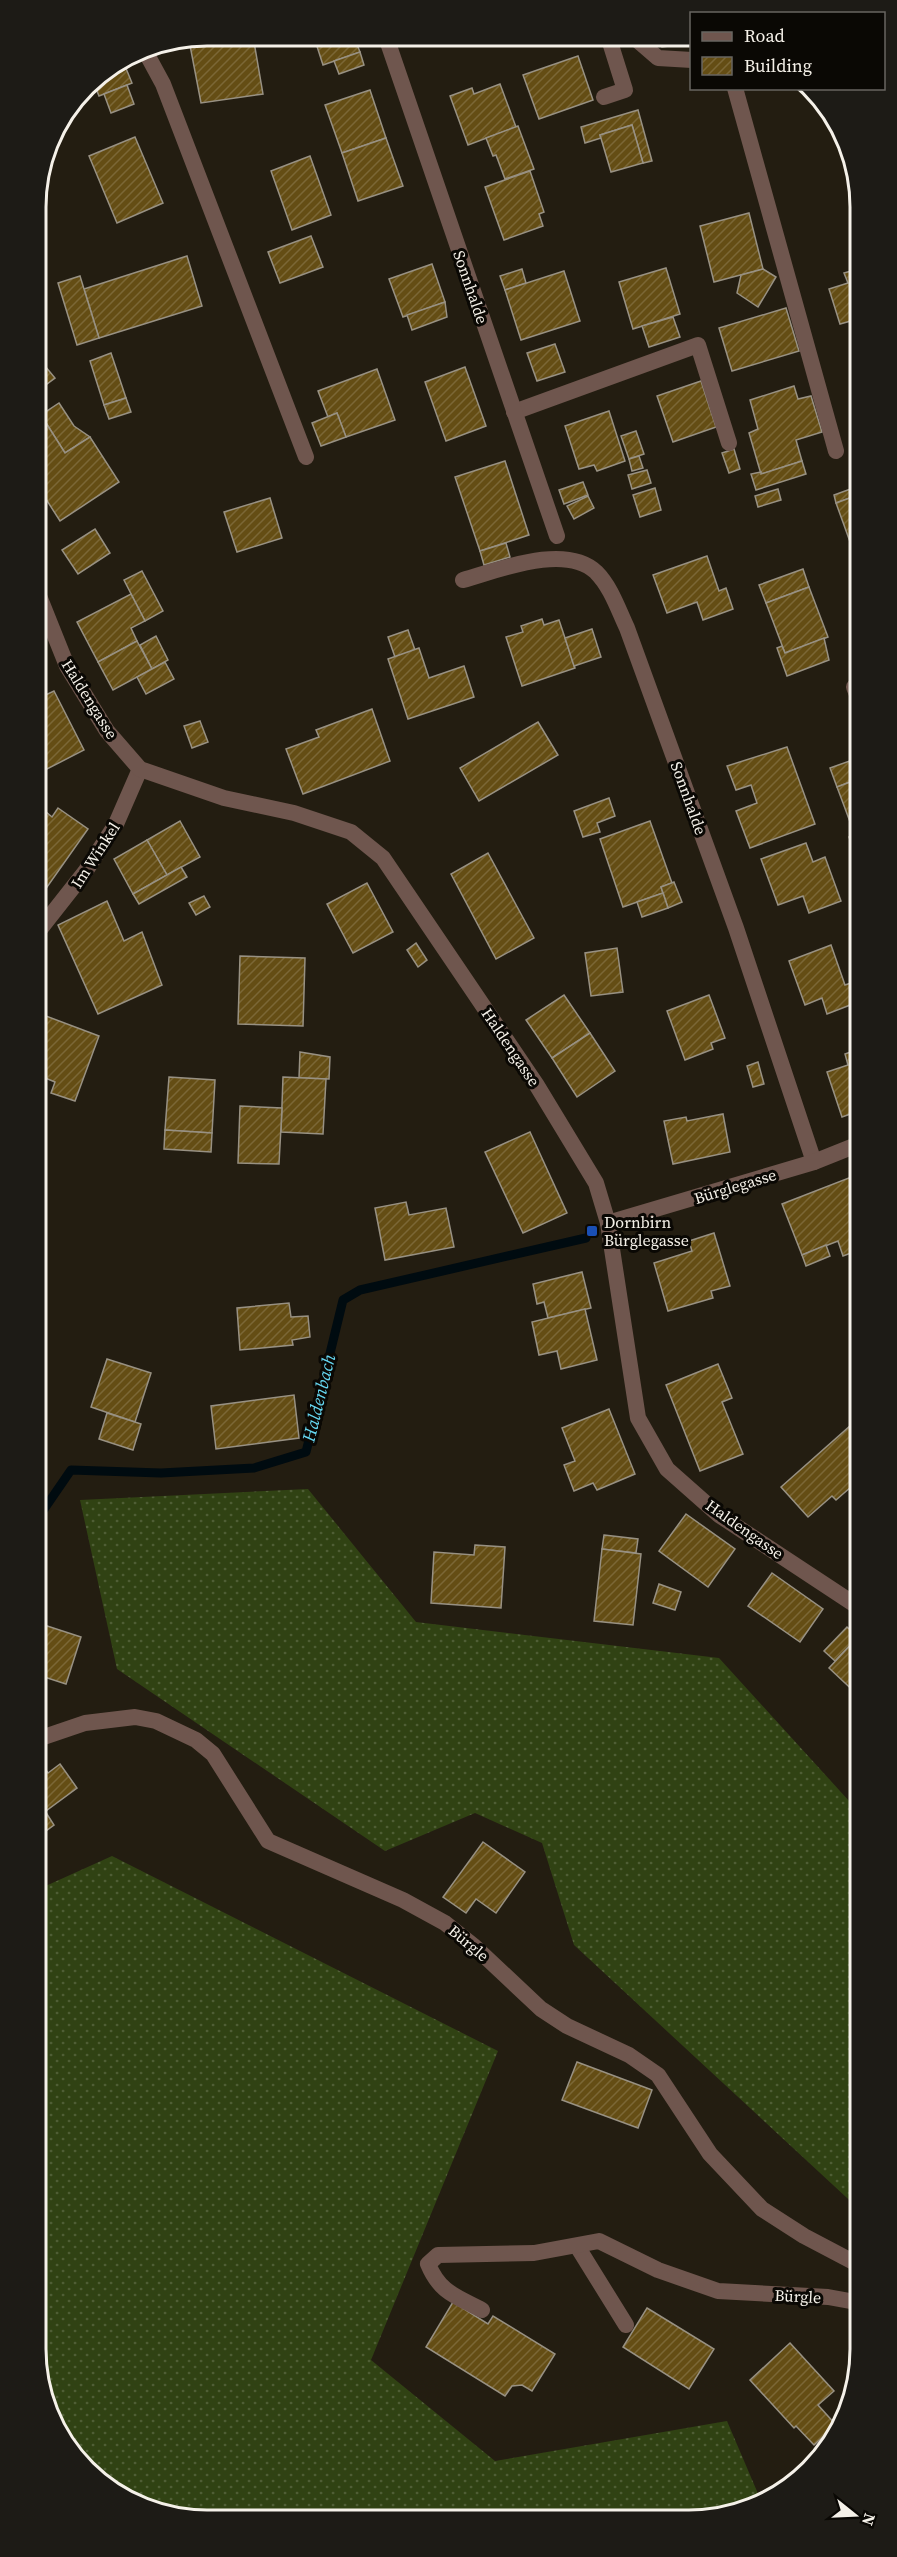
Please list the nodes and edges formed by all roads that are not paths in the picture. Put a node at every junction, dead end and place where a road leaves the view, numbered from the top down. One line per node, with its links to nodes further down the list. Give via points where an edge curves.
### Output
1 (390, 46): 8 (street, Sonnhalde)
2 (611, 46): 7 (street, via 625,90)
3 (644, 46): 5 (street, via 658,58)
4 (149, 58): 11 (street, via 163,84)
5 (690, 60)
6 (736, 90): 10 (street)
7 (604, 97)
8 (514, 412): 9 (street, via 698,345); 12 (street, Sonnhalde)
9 (729, 443)
10 (836, 451)
11 (306, 458)
12 (556, 536)
13 (463, 580): 18 (street, Sonnhalde, via 551,558 575,560 595,571 610,591 732,917)
14 (47, 616): 15 (street, Haldengasse, via 67,666 107,731)
15 (140, 770): 16 (street, Im Winkel, via 116,824); 19 (street, Haldengasse, via 224,798 341,828 383,858 537,1084 596,1183)
16 (47, 921)
17 (850, 1148): 18 (street, Bürglegasse)
18 (813, 1162): 19 (street, Bürglegasse)
19 (608, 1223): 20 (street, Haldengasse, via 638,1418 667,1469 719,1515)
20 (850, 1601)
21 (46, 1736): 23 (street, Bürgle, via 85,1723 135,1717 156,1721 196,1740 213,1754 268,1841 404,1900 445,1923 541,2009 567,2026 629,2055 658,2075 710,2154 762,2208)
22 (578, 2246): 24 (street, Bürgle, via 599,2241 658,2270 718,2291); 25 (street, Bürgle, via 534,2253 438,2255 428,2264 435,2281); 26 (street)
23 (850, 2260)
24 (850, 2301)
25 (482, 2310)
26 (626, 2325)

